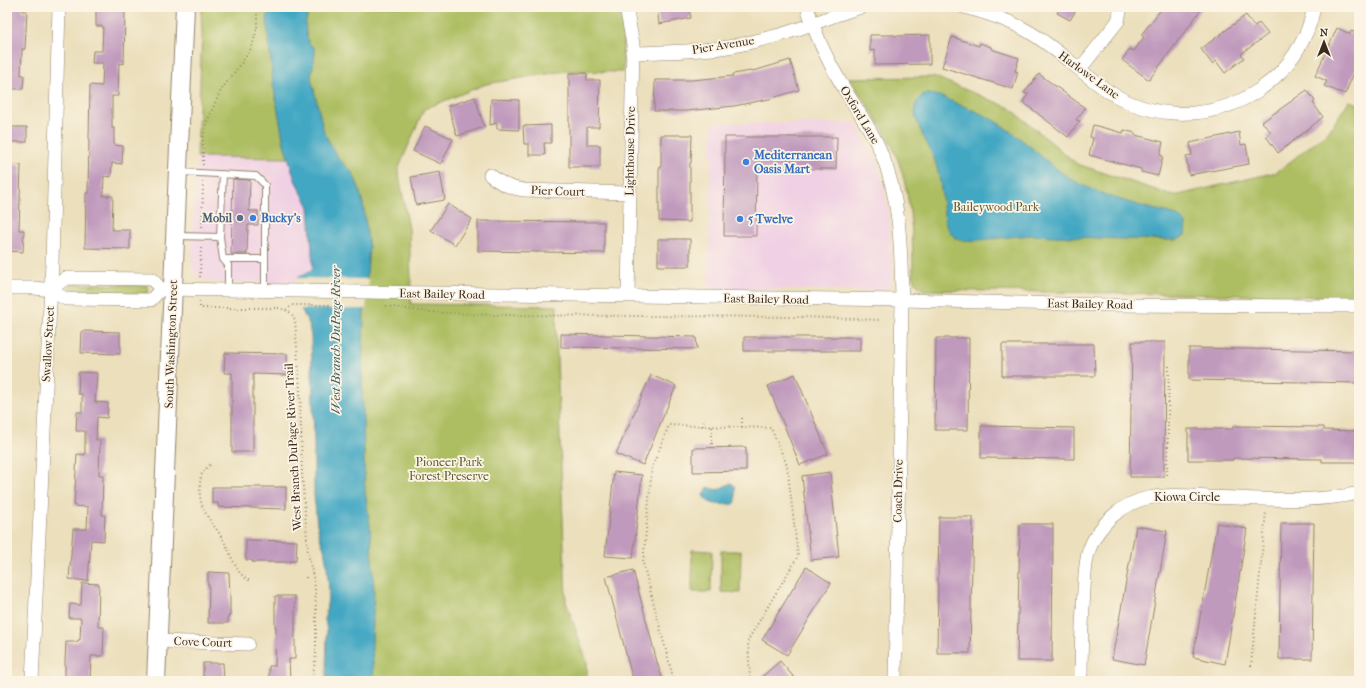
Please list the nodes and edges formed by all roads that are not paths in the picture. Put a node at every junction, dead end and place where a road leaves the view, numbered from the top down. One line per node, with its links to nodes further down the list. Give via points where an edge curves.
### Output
1 (59, 7): 21 (street, Swallow Street)
2 (185, 7): 12 (main road, South Washington Street)
3 (626, 7): 10 (street, Lighthouse Drive)
4 (807, 7): 9 (street, Oxford Lane)
5 (862, 7): 9 (street)
6 (964, 7): 11 (street, Harlowe Lane, via 992,15 1030,32)
7 (1121, 7): 11 (street, via 1118,20)
8 (1314, 7): 11 (street, Harlowe Lane, via 1302,42 1277,76 1254,94 1222,108 1178,114 1148,109 1120,98)
9 (812, 24): 10 (street, Pier Avenue, via 784,34 714,49); 26 (street, Oxford Lane, via 825,56 869,128 888,171 896,206)
10 (632, 53): 15 (street, Lighthouse Drive)
11 (1080, 69)
12 (178, 172): 13 (lane); 16 (main road, South Washington Street)
13 (223, 174): 17 (lane); 19 (lane, via 256,176 265,185)
14 (490, 175): 15 (street, Pier Court, via 501,184 524,190)
15 (630, 193): 25 (street, Lighthouse Drive)
16 (176, 236): 17 (lane); 22 (main road, South Washington Street)
17 (220, 237): 18 (lane)
18 (223, 259): 19 (lane); 23 (lane, via 228,265)
19 (264, 259): 24 (lane)
20 (7, 288): 21 (street)
21 (50, 290): 22 (street, via 66,299 151,300); 22 (street, via 66,278 152,279); 32 (street, Swallow Street)
22 (167, 290): 23 (street, East Bailey Road); 29 (main road, South Washington Street)
23 (228, 290): 24 (street, East Bailey Road)
24 (265, 290): 25 (street, East Bailey Road)
25 (628, 296): 26 (street, East Bailey Road)
26 (902, 300): 27 (street, East Bailey Road, via 1106,305); 34 (street, Coach Drive)
27 (1359, 306)
28 (1359, 493): 31 (street, Kiowa Circle, via 1301,499 1148,497 1113,515 1092,543 1086,565)
29 (158, 641): 30 (street, Cove Court); 33 (main road, South Washington Street)
30 (248, 644)
31 (1080, 674)
32 (32, 681)
33 (156, 681)
34 (895, 681)

